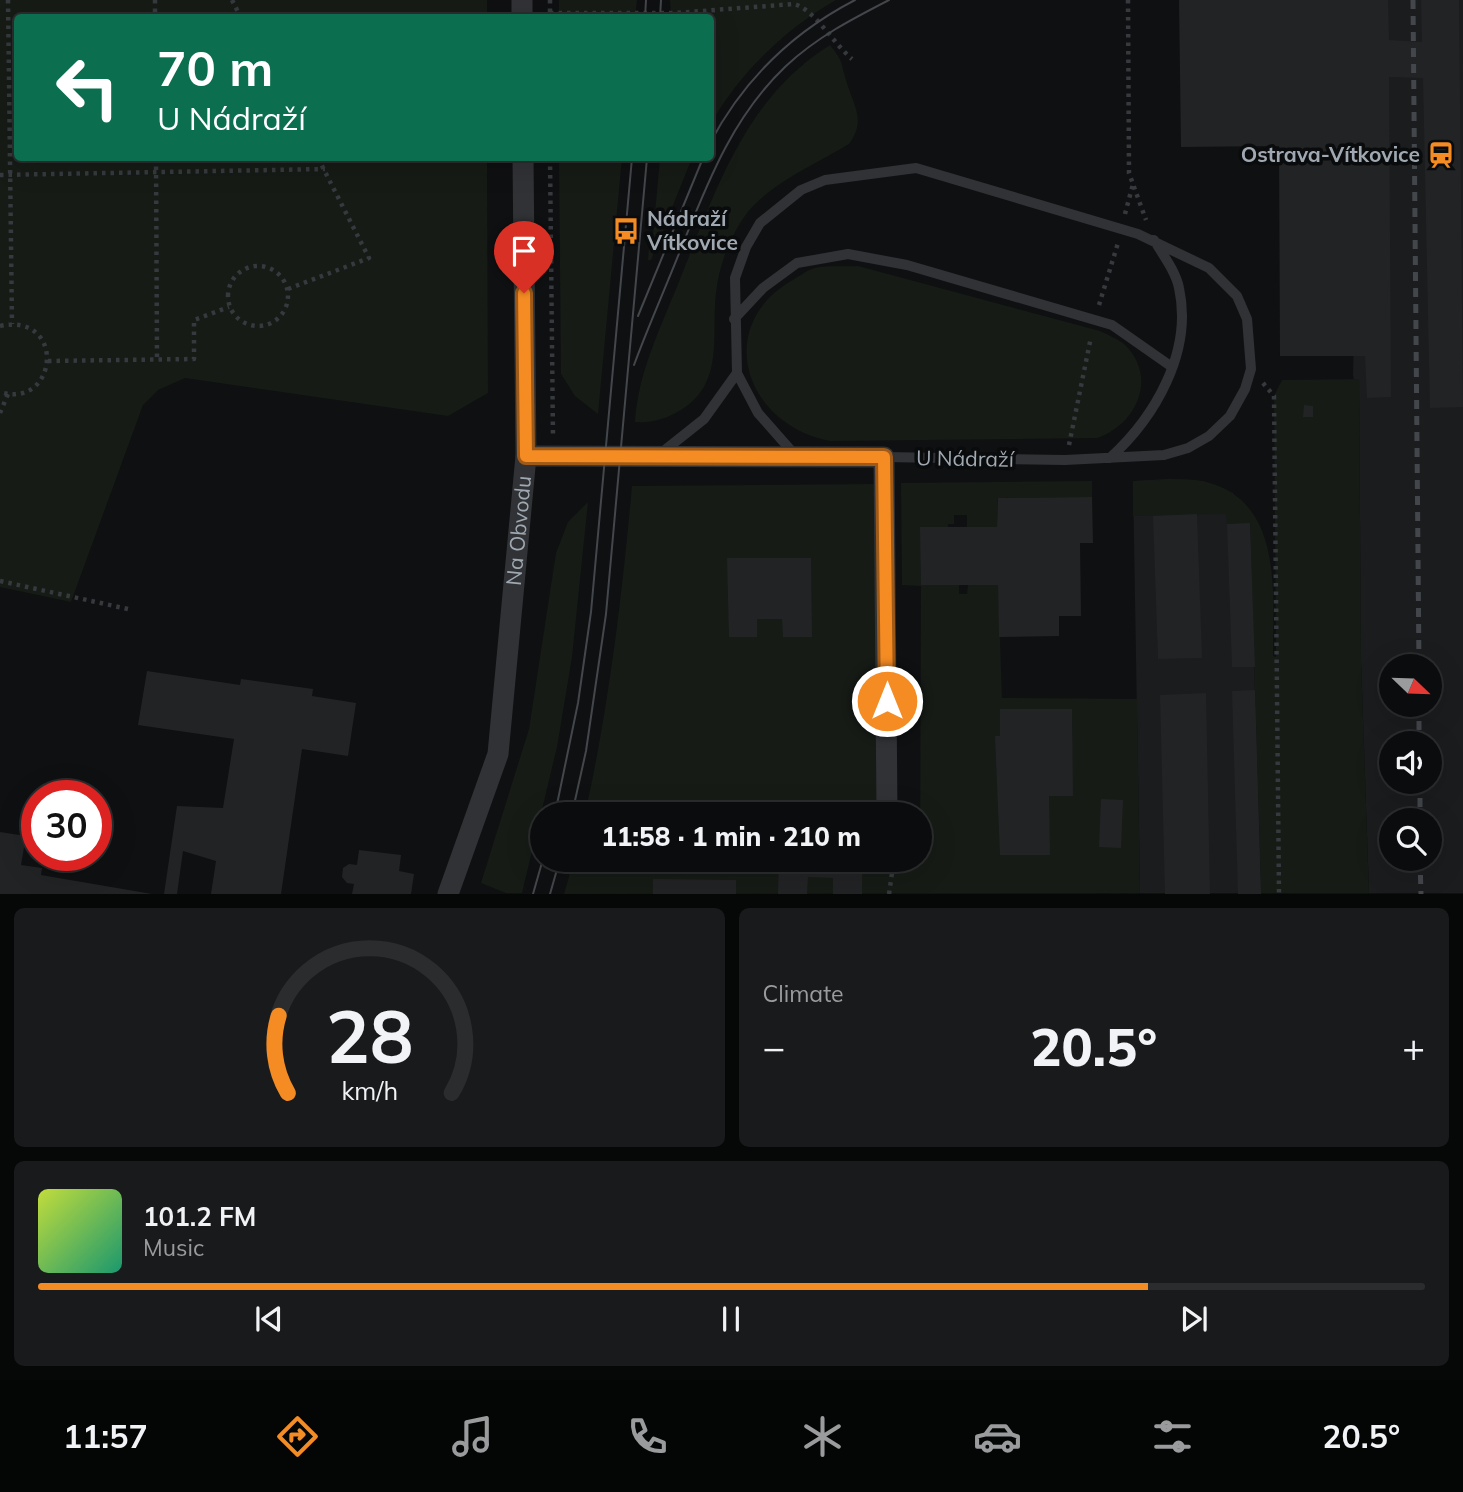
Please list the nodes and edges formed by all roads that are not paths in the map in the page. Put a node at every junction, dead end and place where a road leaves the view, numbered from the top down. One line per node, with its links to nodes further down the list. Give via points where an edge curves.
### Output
1 (523, 161): 6 (street, Na Obvodu)
2 (1154, 239): 3 (lane, via 916,168 859,173 801,190 760,223 739,264); 4 (lane, via 1179,286 1182,316); 10 (lane, U Nádraží, via 1209,268 1237,296 1247,318 1251,369 1230,416 1209,436 1164,455)
3 (734, 319): 4 (lane, via 763,288 797,263 848,254 907,265 1112,325); 5 (lane)
4 (1172, 367): 10 (lane, via 1143,423)
5 (737, 373): 7 (lane, via 704,419); 8 (lane, via 758,414)
6 (526, 456): 7 (street, U Nádraží); 12 (street, Na Obvodu, via 498,754)
7 (656, 457): 8 (street, U Nádraží)
8 (797, 457): 9 (street, U Nádraží)
9 (884, 457): 10 (lane, U Nádraží); 11 (street)
10 (1110, 458)
11 (887, 802)
12 (448, 894)

